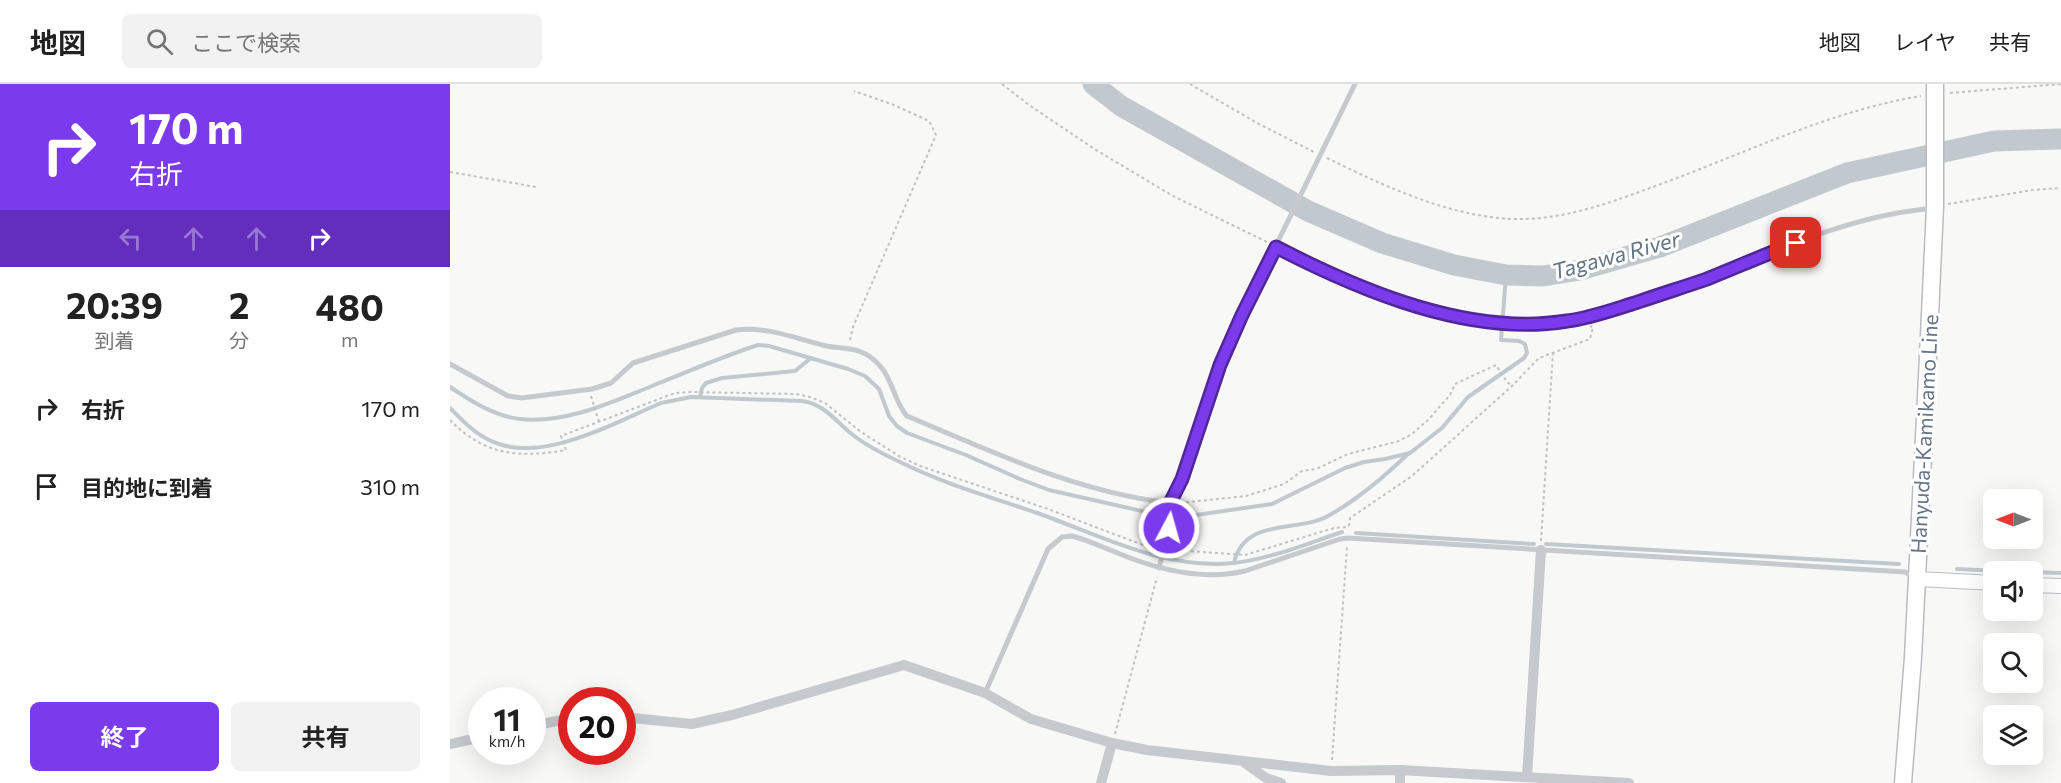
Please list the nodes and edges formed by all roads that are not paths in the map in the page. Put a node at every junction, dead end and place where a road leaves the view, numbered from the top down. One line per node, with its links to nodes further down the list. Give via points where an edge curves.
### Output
1 (1355, 84): 4 (lane)
2 (1935, 93): 3 (main road, Hanyuda-Kamikamo Line)
3 (1935, 206): 4 (lane, via 1848,224 1706,279 1567,322 1488,321 1429,310 1352,283); 9 (main road, Hanyuda-Kamikamo Line)
4 (1275, 245): 6 (lane, via 1220,365 1182,479)
5 (450, 364): 6 (lane, via 508,396 522,398 611,383 633,363 736,330 772,332 860,352 881,367 907,416 1043,473 1142,500)
6 (1170, 503): 8 (lane, via 1169,528)
7 (1541, 550): 8 (lane, via 1348,538 1233,574); 9 (lane, via 1905,573); 20 (street)
8 (1159, 568): 13 (lane, via 1072,536 1053,542)
9 (1918, 579): 10 (street); 25 (main road, Hanyuda-Kamikamo Line)
10 (1983, 582)
11 (2043, 585): 12 (street)
12 (2061, 586)
13 (986, 693): 14 (street, via 903,665 692,724); 16 (street, via 1031,718)
14 (636, 718)
15 (468, 740): 17 (street)
16 (1112, 743): 18 (street); 21 (street)
17 (450, 744)
18 (1242, 761): 19 (street, via 1331,771); 22 (street, via 1266,778)
19 (1400, 770): 20 (street); 23 (street)
20 (1527, 777): 24 (street)
21 (1101, 783)
22 (1281, 783)
23 (1400, 783)
24 (1629, 783)
25 (1903, 783)

